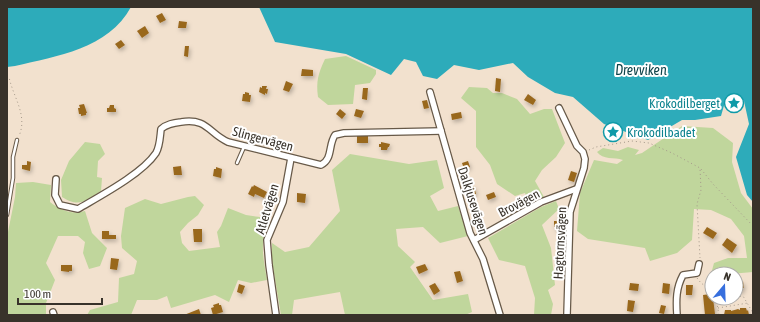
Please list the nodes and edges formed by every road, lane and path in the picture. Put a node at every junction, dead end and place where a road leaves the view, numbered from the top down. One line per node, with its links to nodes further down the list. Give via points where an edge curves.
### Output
1 (7, 76): 5 (path, via 22,116 22,129)
2 (430, 92): 4 (street, Dalkjusevägen)
3 (559, 108): 7 (street, via 577,146)
4 (441, 131): 8 (street, Slingervägen, via 344,134 335,136 330,144 328,158 321,165); 15 (street, Dalkjusevägen)
5 (17, 140): 13 (lane)
6 (244, 147): 8 (street, Slingervägen); 9 (lane); 11 (street, Slingervägen, via 222,140 202,123 176,122 161,129 157,152 147,162 131,176 78,209 60,205 55,195)
7 (583, 152): 10 (path, via 596,147 632,141 657,146); 12 (street, Hagtornsvägen, via 584,168)
8 (291, 158): 23 (street, Atletvägen, via 283,202 267,240)
9 (237, 163)
10 (700, 168): 14 (path); 16 (path, via 701,190 697,204)
11 (56, 180)
12 (576, 189): 15 (street, Brovägen, via 541,202); 25 (street, Hagtornsvägen, via 570,212)
13 (7, 214)
14 (753, 226)
15 (474, 240): 24 (street, Dalkjusevägen, via 483,259)
16 (699, 264): 17 (street, via 697,273)
17 (694, 274): 18 (path); 26 (street, via 683,275 678,283)
18 (704, 285)
19 (744, 297): 20 (path)
20 (748, 303): 21 (path); 22 (path)
21 (718, 308): 27 (path)
22 (753, 313)
23 (276, 315)
24 (500, 315)
25 (567, 315)
26 (678, 315)
27 (719, 315)

